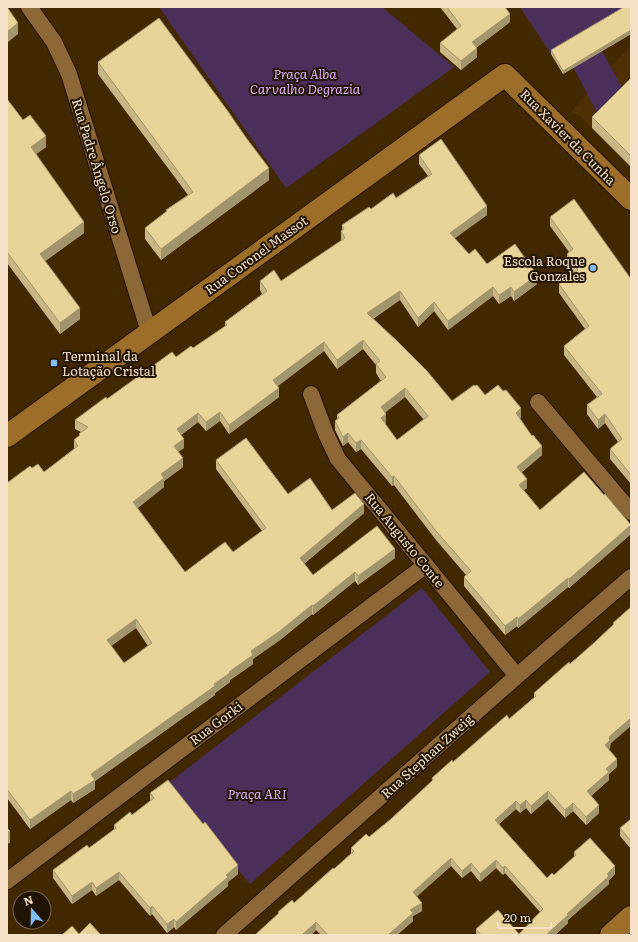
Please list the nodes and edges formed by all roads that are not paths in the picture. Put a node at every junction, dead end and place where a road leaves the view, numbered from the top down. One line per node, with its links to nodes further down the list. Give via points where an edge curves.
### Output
1 (29, 7): 4 (street, Rua Padre Ângelo Orso, via 54,42 69,74)
2 (505, 75): 3 (street, Rua Xavier da Cunha); 4 (street, Rua Coronel Massot)
3 (631, 199)
4 (149, 332): 7 (street, Rua Coronel Massot)
5 (311, 394): 9 (street, Rua Augusto Conte, via 338,459)
6 (538, 402): 8 (street)
7 (7, 436)
8 (631, 512)
9 (426, 565): 11 (street, Rua Augusto Conte); 12 (street, Rua Gorki)
10 (631, 577): 11 (street, Rua Stephan Zweig)
11 (517, 676): 14 (street, Rua Stephan Zweig)
12 (7, 881)
13 (631, 917): 15 (street)
14 (224, 935)
15 (611, 935)

